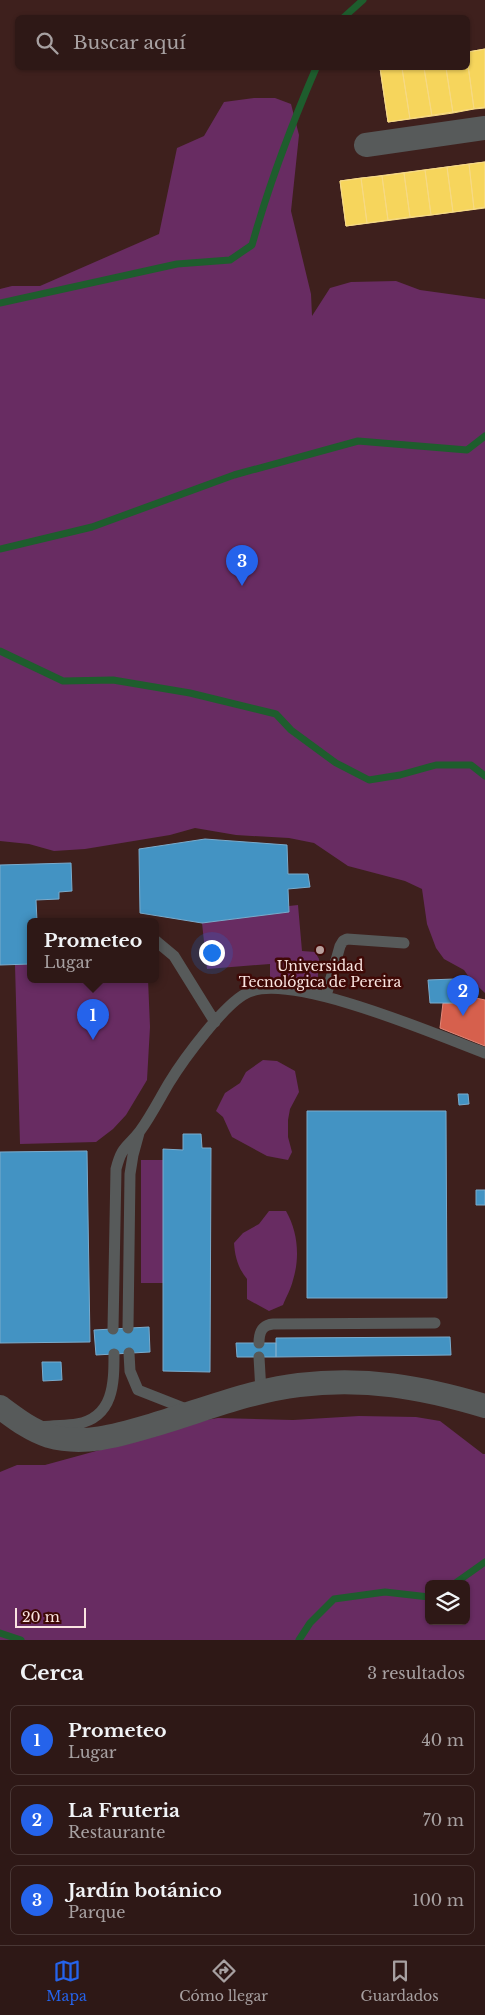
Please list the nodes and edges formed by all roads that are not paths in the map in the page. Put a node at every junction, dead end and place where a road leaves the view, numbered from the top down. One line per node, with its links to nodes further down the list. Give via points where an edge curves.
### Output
1 (485, 128): 2 (street)
2 (366, 145)
3 (404, 943): 5 (lane, via 343,941)
4 (159, 944): 6 (lane, via 174,956)
5 (326, 996): 6 (lane, via 261,988 243,994); 7 (lane)
6 (215, 1022): 8 (lane, via 175,1073)
7 (485, 1053)
8 (139, 1132): 10 (lane, via 119,1154 116,1169); 11 (lane, via 130,1174)
9 (435, 1323): 12 (lane, via 267,1324 260,1332)
10 (113, 1328)
11 (128, 1328)
12 (259, 1343)
13 (129, 1353): 19 (lane, via 130,1371 138,1390)
14 (114, 1354): 20 (lane, via 112,1393 97,1414 76,1424)
15 (259, 1357): 16 (lane)
16 (261, 1392): 17 (street, via 299,1385 362,1382 440,1392); 19 (street)
17 (485, 1406)
18 (0, 1407): 20 (street)
19 (196, 1413): 20 (street, via 84,1440 48,1436)
20 (31, 1428)

